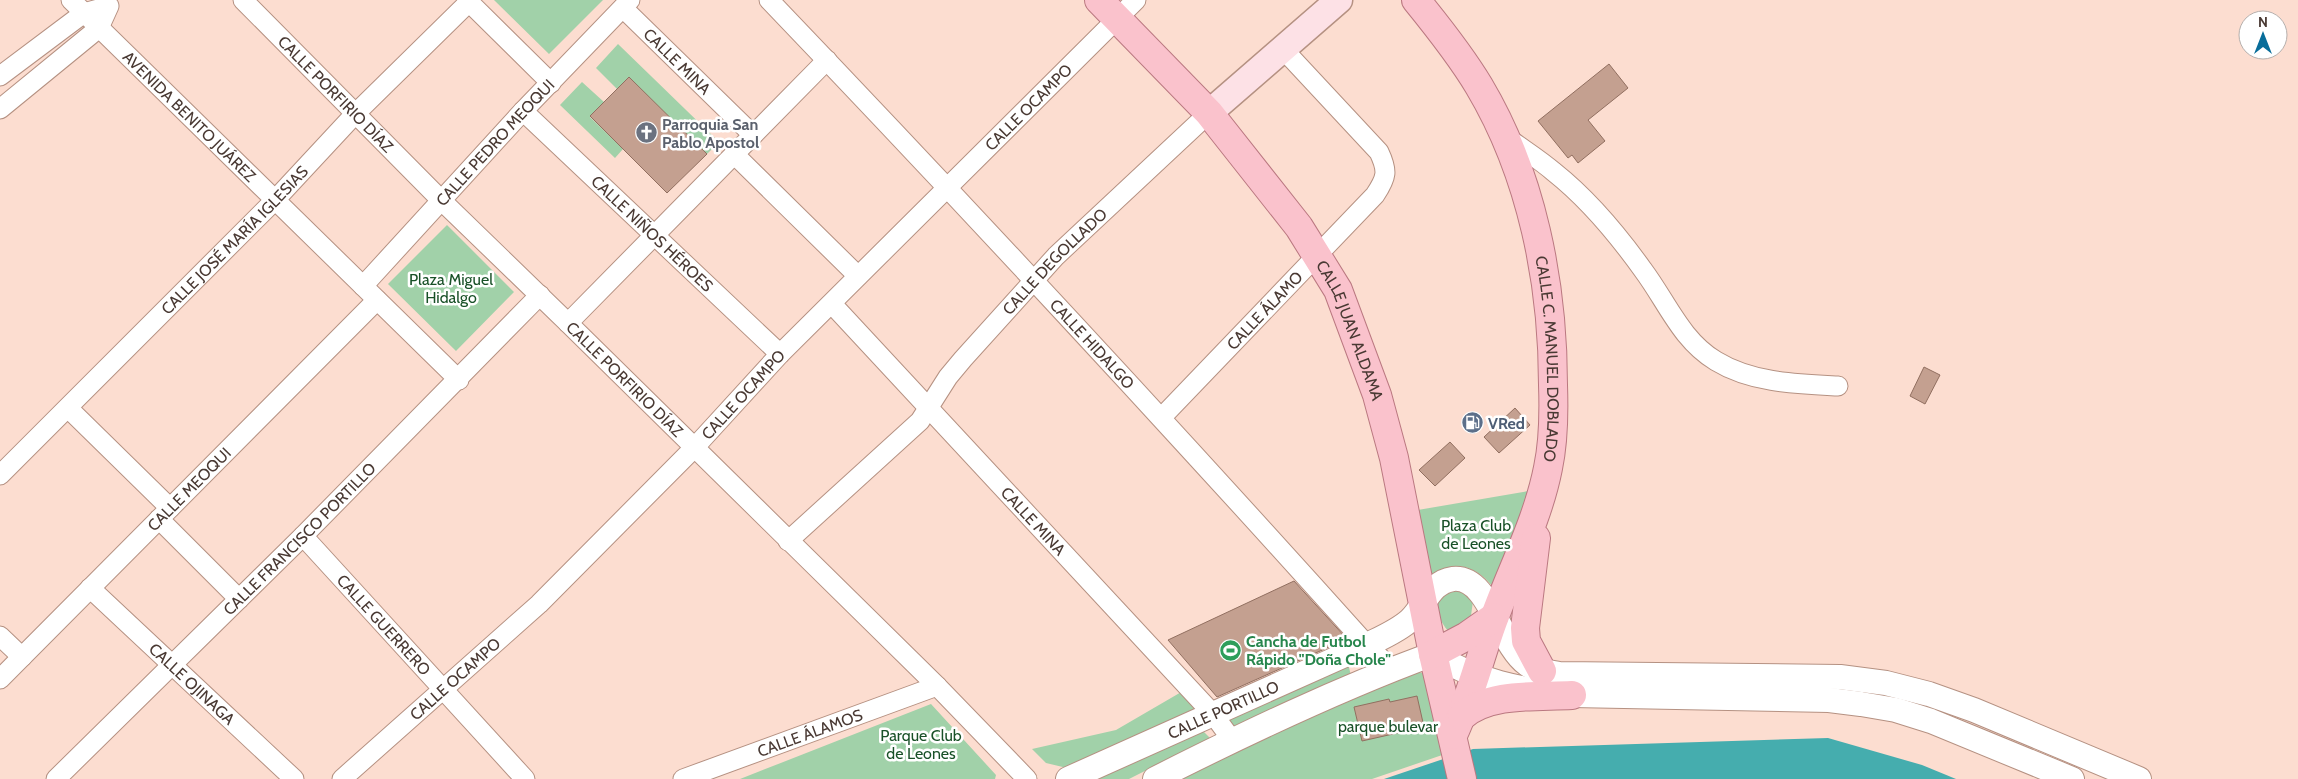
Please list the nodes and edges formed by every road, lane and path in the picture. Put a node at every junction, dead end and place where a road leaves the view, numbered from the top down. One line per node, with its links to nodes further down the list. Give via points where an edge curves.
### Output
1 (71, 0): 11 (street, AVENIDA BENITO JUÁREZ)
2 (243, 0): 20 (street, CALLE PORFIRIO DÍAZ)
3 (769, 0): 14 (street, CALLE HIDALGO)
4 (1136, 0): 10 (street, CALLE OCAMPO)
5 (1339, 0): 13 (main road, CALLE DEGOLLADO)
6 (1416, 0): 21 (main road, CALLE C. MANUEL DOBLADO, via 1479,86)
7 (468, 1): 16 (street); 20 (street, CALLE JOSÉ MARÍA IGLESIAS)
8 (113, 3): 11 (street); 12 (street)
9 (626, 4): 16 (street, CALLE PEDRO MEOQUI); 22 (street, CALLE MINA)
10 (1108, 9): 19 (main road, CALLE JUAN ALDAMA); 24 (street, CALLE OCAMPO)
11 (84, 13): 12 (street, AVENIDA BENITO JUÁREZ); 15 (street)
12 (99, 28): 17 (street); 25 (street, AVENIDA BENITO JUÁREZ)
13 (1283, 49): 19 (main road, CALLE DEGOLLADO); 28 (street, CALLE ÁLAMO, via 1379,152 1386,173 1375,194)
14 (827, 60): 22 (street); 24 (street, CALLE HIDALGO)
15 (0, 76)
16 (551, 83): 18 (street, CALLE PEDRO MEOQUI)
17 (0, 109)
18 (524, 111): 26 (street, CALLE PEDRO MEOQUI); 27 (street, CALLE NIÑOS HÉROES)
19 (1209, 113): 28 (main road, CALLE JUAN ALDAMA, via 1274,194); 30 (street, CALLE DEGOLLADO)
20 (355, 114): 25 (street, CALLE JOSÉ MARÍA IGLESIAS); 26 (street, CALLE PORFIRIO DÍAZ)
21 (1502, 134): 38 (street, via 1554,171 1584,198 1644,272 1689,339 1716,361 1742,374 1788,384); 44 (main road, CALLE C. MANUEL DOBLADO, via 1532,219 1550,304 1554,424 1549,467)
22 (753, 135): 23 (street)
23 (734, 154): 27 (street); 29 (street)
24 (947, 187): 29 (street, CALLE OCAMPO); 30 (street, CALLE HIDALGO)
25 (275, 200): 31 (street, AVENIDA BENITO JUÁREZ); 39 (street, CALLE JOSÉ MARÍA IGLESIAS)
26 (441, 200): 31 (street, CALLE PEDRO MEOQUI); 32 (street, CALLE PORFIRIO DÍAZ)
27 (655, 235): 35 (street); 36 (street, CALLE NIÑOS HÉROES)
28 (1317, 255): 41 (street, CALLE ÁLAMO); 50 (main road, CALLE JUAN ALDAMA, via 1342,300 1377,395 1394,458)
29 (858, 276): 34 (street, CALLE OCAMPO)
30 (1034, 279): 40 (street, CALLE DEGOLLADO, via 958,364); 41 (street, CALLE HIDALGO)
31 (363, 286): 33 (street, AVENIDA BENITO JUÁREZ)
32 (540, 296): 35 (street, CALLE PORFIRIO DÍAZ); 37 (street, CALLE FRANCISCO PORTILLO)
33 (377, 300): 37 (street, AVENIDA BENITO JUÁREZ); 45 (street, CALLE MEOQUI)
34 (832, 304): 36 (street, CALLE OCAMPO); 40 (street, CALLE MINA)
35 (568, 322): 42 (street, CALLE PORFIRIO DÍAZ)
36 (780, 354): 42 (street, CALLE OCAMPO)
37 (458, 380): 46 (street, CALLE FRANCISCO PORTILLO)
38 (1838, 386)
39 (68, 408): 43 (street, CALLE JOSÉ MARÍA IGLESIAS); 45 (street)
40 (930, 408): 47 (street, CALLE DEGOLLADO); 64 (street, CALLE MINA)
41 (1162, 417): 53 (street, CALLE HIDALGO)
42 (694, 448): 47 (street, CALLE PORFIRIO DÍAZ); 62 (street, CALLE OCAMPO, via 538,604)
43 (0, 475)
44 (1541, 498): 51 (main road, CALLE C. MANUEL DOBLADO); 58 (main road, via 1525,628 1526,641)
45 (165, 513): 48 (street, CALLE MEOQUI); 49 (street)
46 (303, 536): 49 (street, CALLE FRANCISCO PORTILLO); 62 (street, CALLE GUERRERO)
47 (788, 541): 61 (street, CALLE PORFIRIO DÍAZ)
48 (90, 588): 55 (street, CALLE MEOQUI); 56 (street, CALLE OJINAGA)
49 (239, 599): 56 (street, CALLE FRANCISCO PORTILLO)
50 (1423, 602): 51 (street, CALLE PORTILLO, via 1442,583 1460,579 1481,591); 53 (street, CALLE PORTILLO, via 1408,621); 54 (main road, CALLE JUAN ALDAMA)
51 (1494, 617): 54 (main road); 58 (street, CALLE PORTILLO, via 1518,657 1528,666); 59 (main road, CALLE C. MANUEL DOBLADO)
52 (0, 636): 55 (street)
53 (1367, 645): 57 (street, CALLE HIDALGO); 64 (street, CALLE PORTILLO)
54 (1433, 654): 57 (street, CALLE PORTILLO); 59 (street); 65 (main road, CALLE JUAN ALDAMA)
55 (22, 658): 60 (street, CALLE MEOQUI)
56 (172, 665): 67 (street, CALLE FRANCISCO PORTILLO); 68 (street, CALLE OJINAGA)
57 (1392, 670): 66 (street, CALLE PORTILLO)
58 (1542, 671): 77 (street, via 1560,674 1840,677 1886,683 1974,710)
59 (1474, 676): 63 (street, via 1546,693); 65 (main road, CALLE C. MANUEL DOBLADO)
60 (0, 679)
61 (936, 686): 71 (street, CALLE ÁLAMOS); 72 (street, CALLE PORFIRIO DÍAZ)
62 (443, 689): 69 (street, CALLE OCAMPO); 70 (street, CALLE GUERRERO)
63 (1572, 695): 65 (main road, via 1481,703); 76 (street, via 1829,700 1861,704 1931,721)
64 (1213, 714): 66 (street, CALLE MINA); 73 (street, CALLE PORTILLO)
65 (1457, 731): 75 (main road, CALLE JUAN ALDAMA)
66 (1232, 740): 74 (street, CALLE PORTILLO)
67 (56, 779)
68 (294, 779)
69 (342, 779)
70 (525, 779)
71 (683, 779)
72 (1027, 779)
73 (1068, 779)
74 (1155, 779)
75 (1462, 779)
76 (2072, 779)
77 (2139, 779)

